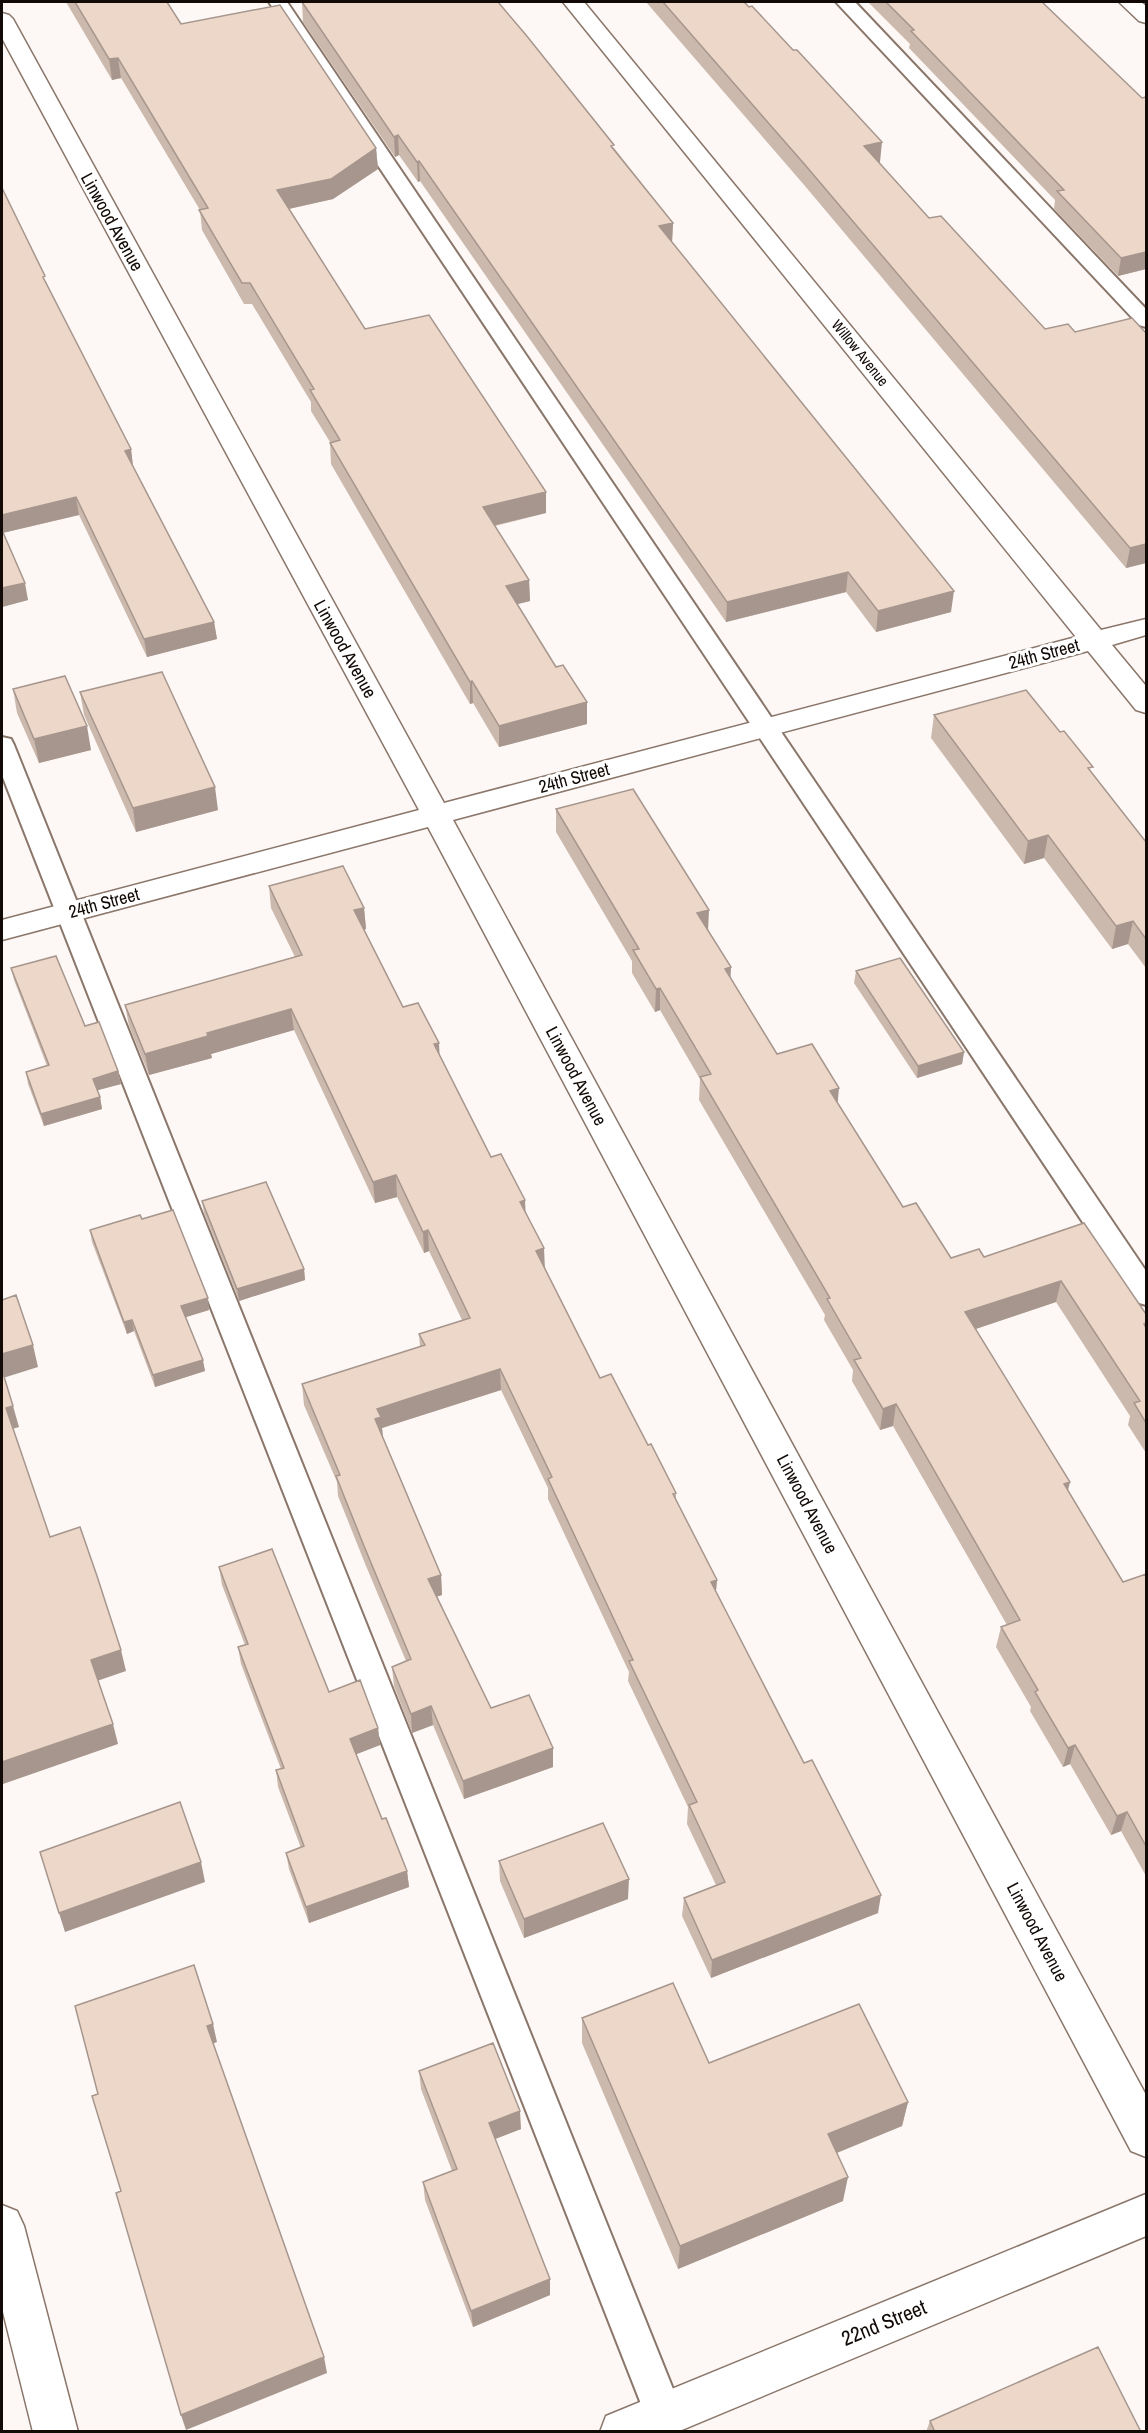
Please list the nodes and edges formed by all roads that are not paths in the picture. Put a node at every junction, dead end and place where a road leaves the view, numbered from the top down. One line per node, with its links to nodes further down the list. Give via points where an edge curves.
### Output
1 (278, 2): 11 (lane)
2 (573, 2): 9 (street, Willow Avenue)
3 (845, 2): 7 (lane)
4 (1129, 2): 5 (street)
5 (1146, 17)
6 (2, 19): 13 (street, Linwood Avenue)
7 (1146, 321)
8 (1146, 627): 9 (street, 24th Street)
9 (1095, 640): 10 (street, Willow Avenue); 11 (street, 24th Street)
10 (1146, 704)
11 (768, 727): 13 (street, 24th Street); 16 (lane)
12 (2, 745): 14 (lane)
13 (436, 815): 14 (street, 24th Street); 17 (street, Linwood Avenue)
14 (68, 912): 15 (street, 24th Street); 20 (lane)
15 (2, 930)
16 (1146, 1294)
17 (1146, 2136)
18 (1146, 2215): 20 (street, 22nd Street)
19 (2, 2226): 21 (street)
20 (664, 2414): 22 (street, 22nd Street)
21 (56, 2432)
22 (622, 2432)

